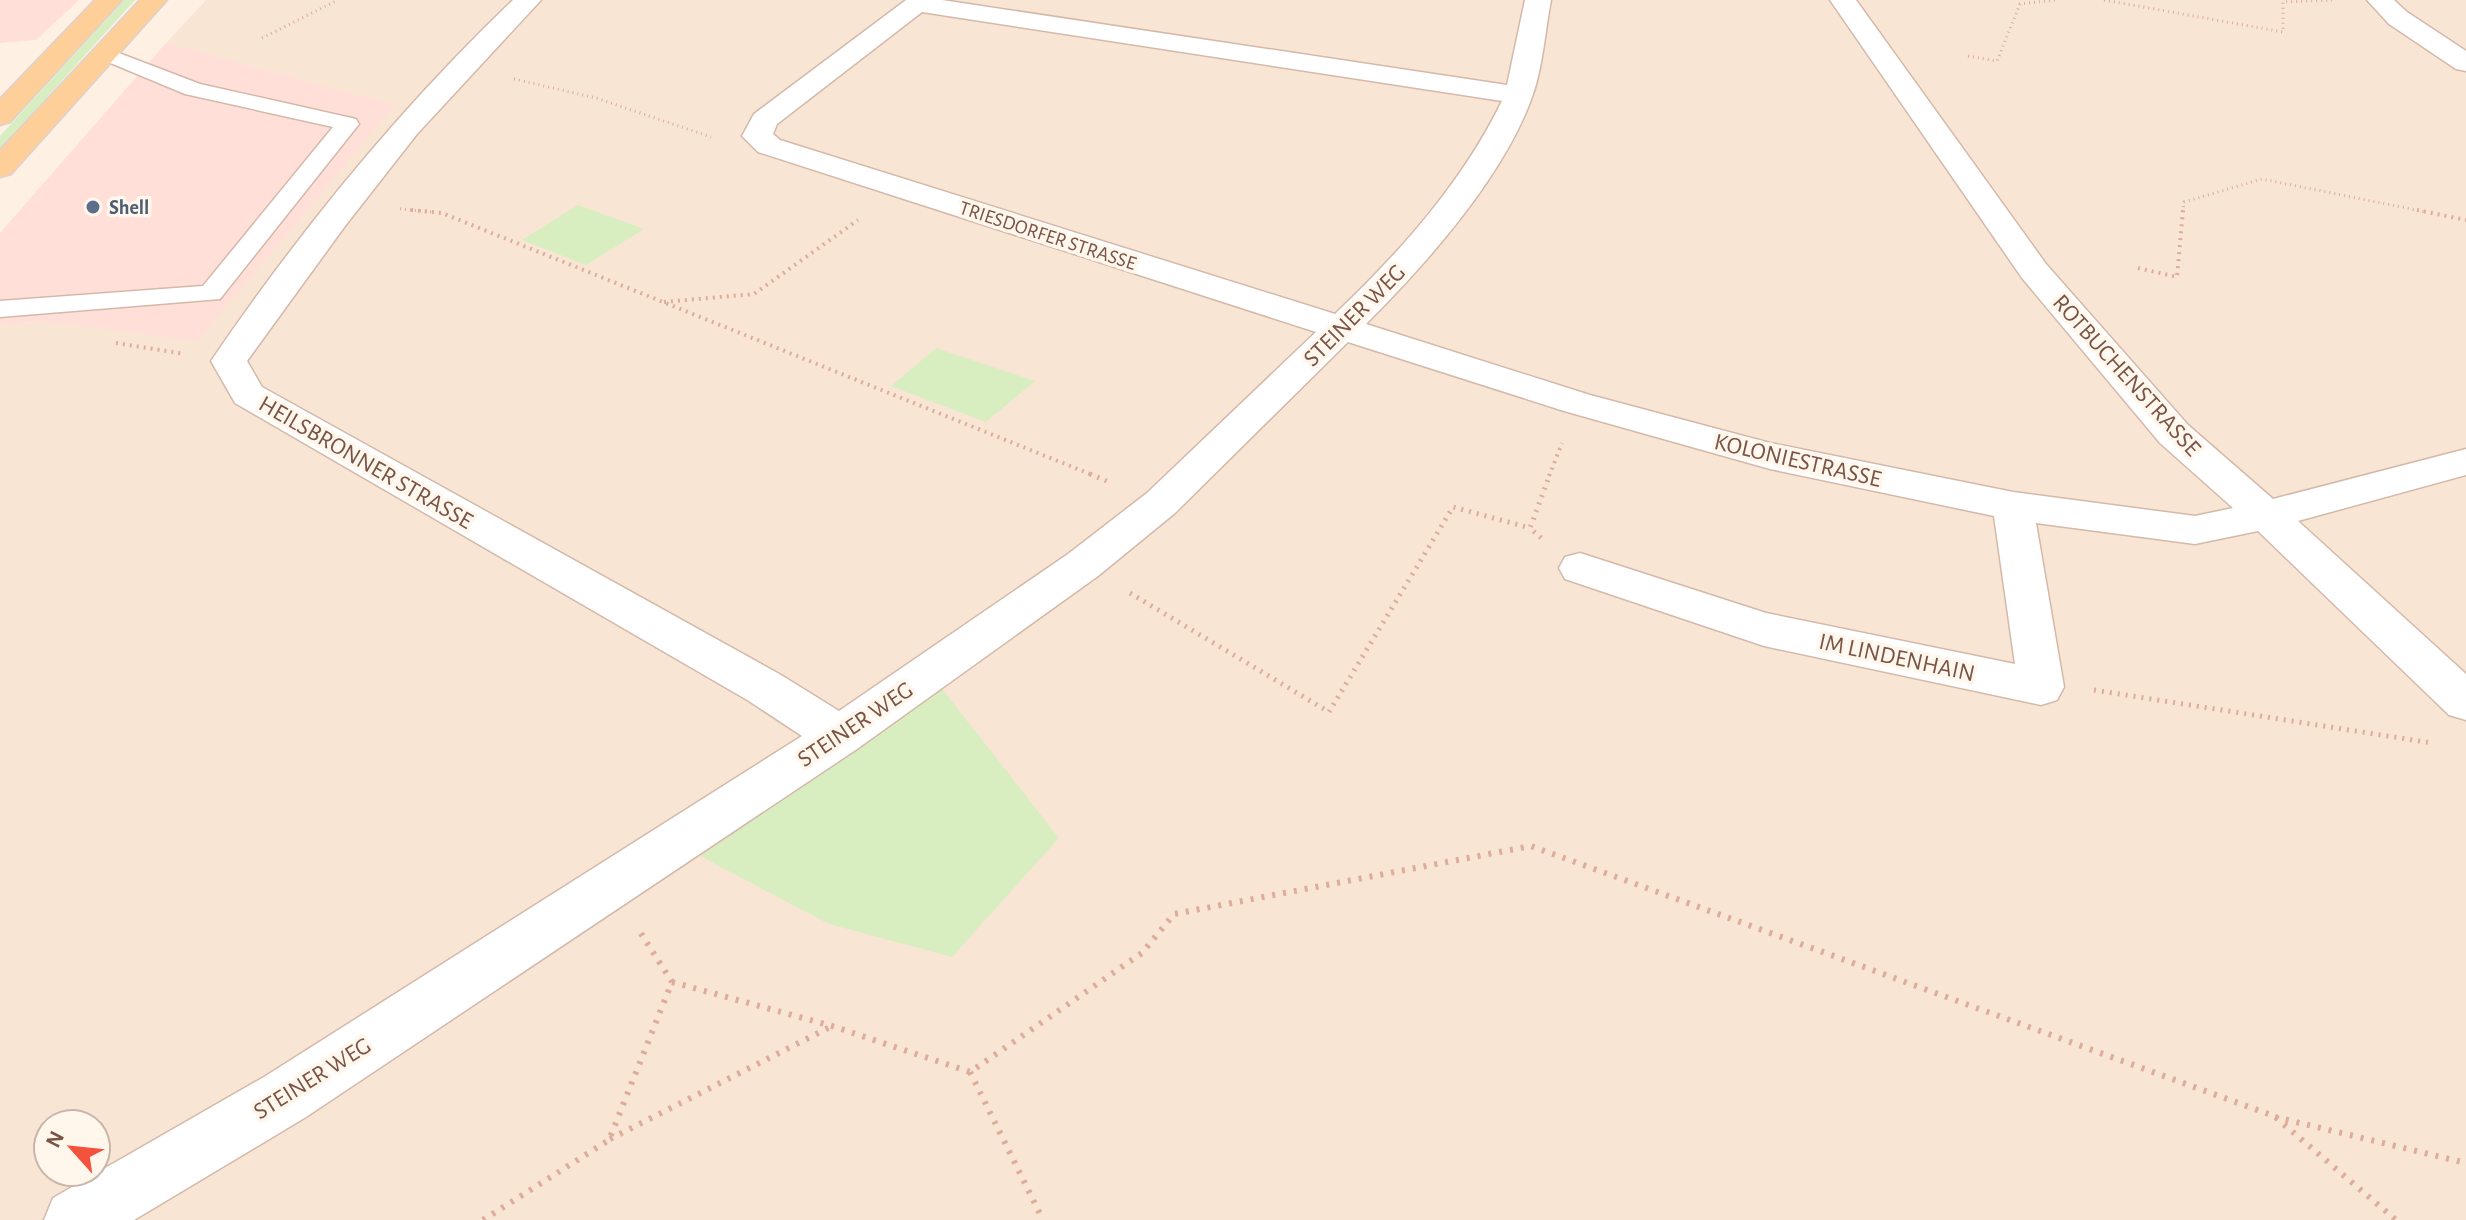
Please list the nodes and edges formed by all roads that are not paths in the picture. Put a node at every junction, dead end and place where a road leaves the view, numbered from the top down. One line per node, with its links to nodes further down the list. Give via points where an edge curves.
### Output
1 (109, 0): 11 (main road)
2 (154, 0): 8 (main road)
3 (528, 0): 20 (street, HEILSBRONNER STRASSE, via 459,66 343,204 229,361 248,395 765,688)
4 (1538, 0): 10 (street, STEINER WEG)
5 (1843, 0): 17 (street, ROTBUCHENSTRASSE, via 2034,271 2174,434)
6 (2380, 0): 9 (street)
7 (920, 2): 10 (street); 14 (street, TRIESDORFER STRASSE, via 764,120 757,136 769,146)
8 (103, 53): 12 (main road); 13 (lane, via 193,89 348,124 211,293)
9 (2466, 63)
10 (1519, 95): 14 (street, STEINER WEG, via 1495,146 1447,211 1404,267)
11 (0, 116)
12 (0, 168)
13 (0, 309)
14 (1341, 329): 16 (street, KOLONIESTRASSE, via 1770,456); 20 (street, STEINER WEG, via 1161,503 1083,565)
15 (2466, 462): 17 (street, KOLONIESTRASSE)
16 (2013, 506): 17 (street, KOLONIESTRASSE, via 2195,530); 18 (street, IM LINDENHAIN, via 2041,687 1764,629)
17 (2266, 515): 19 (street, ROTBUCHENSTRASSE)
18 (1580, 568)
19 (2466, 702)
20 (840, 736): 21 (street, STEINER WEG, via 285,1097)
21 (75, 1220)

